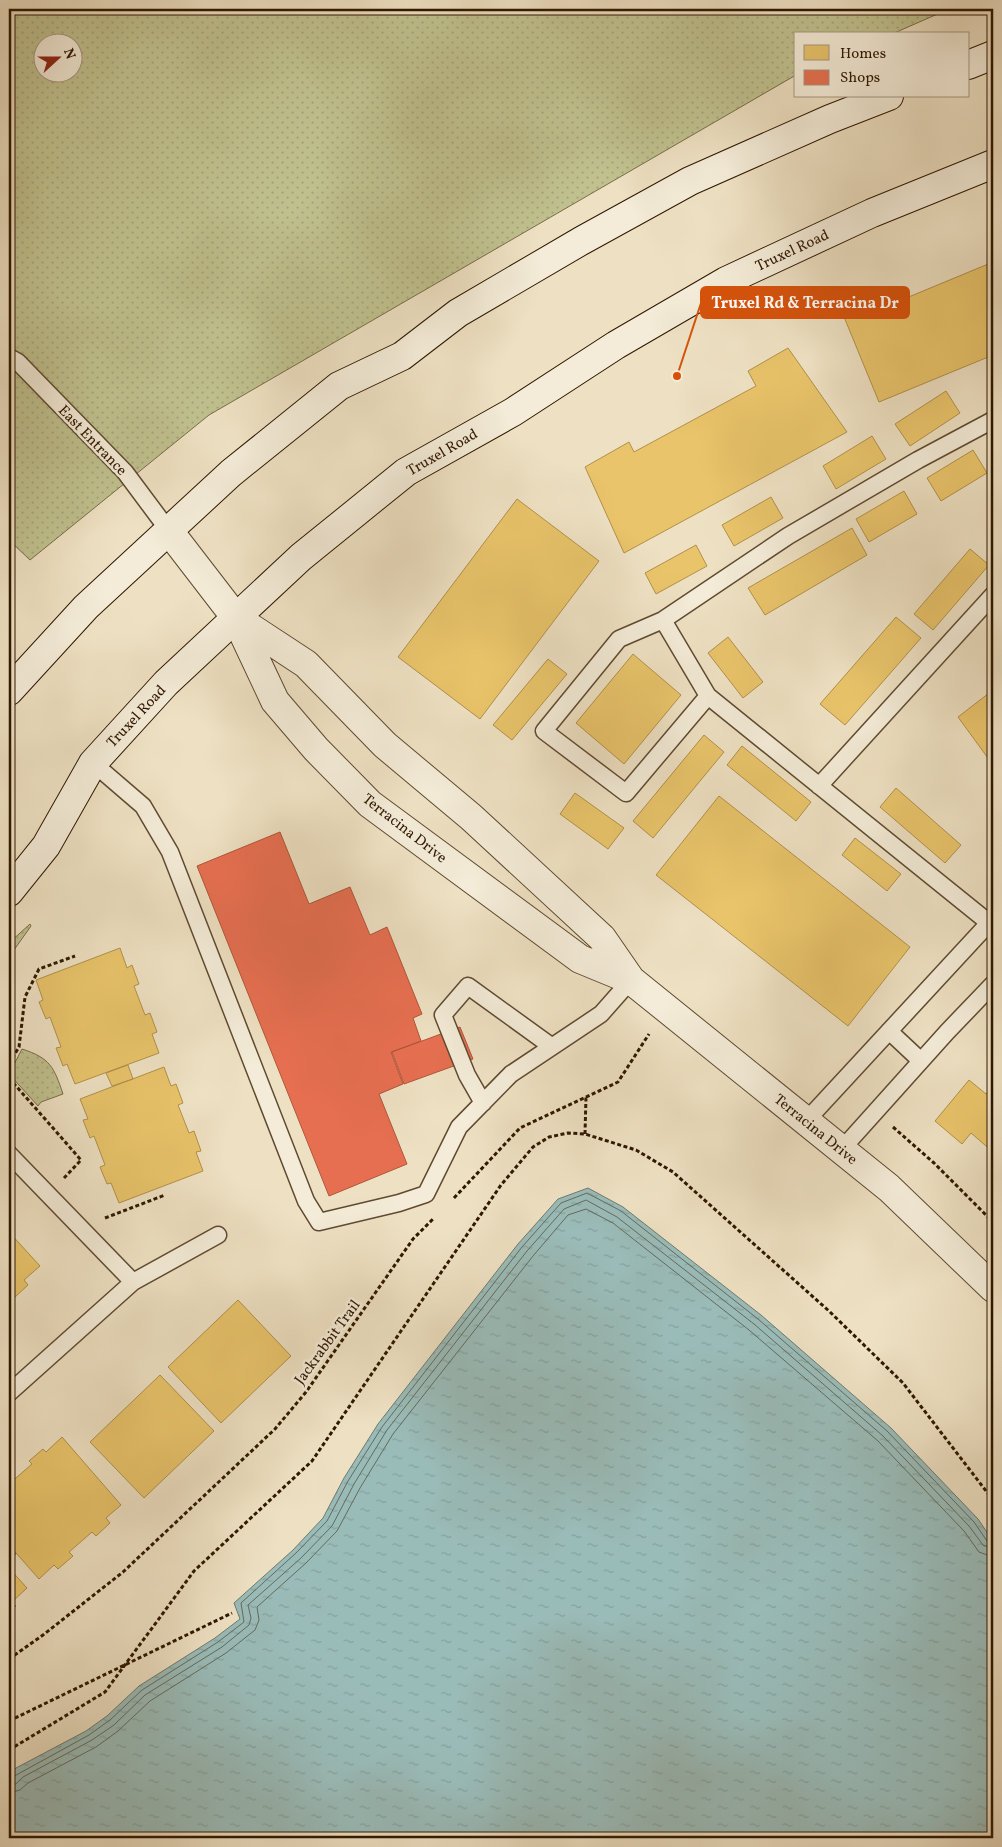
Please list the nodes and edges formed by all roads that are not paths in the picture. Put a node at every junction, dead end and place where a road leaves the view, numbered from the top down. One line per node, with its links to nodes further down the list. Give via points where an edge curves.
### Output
1 (993, 55): 2 (main road)
2 (970, 64)
3 (884, 98): 7 (main road, via 690,181 458,313 402,356 339,386 231,473)
4 (993, 164): 9 (main road, Truxel Road, via 872,214 726,281 616,345 514,412 406,472 301,557)
5 (9, 357): 7 (lane, East Entrance, via 18,362 125,472)
6 (993, 420): 10 (lane, via 788,536)
7 (169, 530): 9 (main road, Terracina Drive); 11 (main road, via 86,607)
8 (993, 595): 14 (lane)
9 (236, 618): 13 (main road, Truxel Road, via 166,683); 17 (main road, Terracina Drive, via 306,664 385,746 471,817 602,938); 17 (main road, Terracina Drive, via 275,701 370,804 580,959)
10 (663, 620): 12 (lane); 12 (lane, via 619,639 544,731 626,793)
11 (9, 691)
12 (708, 696): 14 (lane)
13 (93, 763): 15 (main road, Truxel Road, via 46,846); 22 (lane, via 143,806 170,852 306,1201 319,1222 426,1194 459,1127)
14 (820, 786): 16 (lane)
15 (9, 892)
16 (991, 924): 19 (lane)
17 (631, 980): 20 (lane, via 601,1014); 23 (main road, Terracina Drive)
18 (993, 984): 21 (lane)
19 (889, 1030): 21 (lane); 23 (lane)
20 (551, 1046): 22 (lane, via 511,1074); 22 (lane, via 468,986 443,1015 467,1075)
21 (922, 1060): 24 (lane)
22 (483, 1103)
23 (806, 1121): 24 (main road, Terracina Drive)
24 (842, 1149): 28 (main road, Terracina Drive, via 889,1188)
25 (9, 1154): 27 (lane)
26 (218, 1235): 27 (lane)
27 (133, 1282): 29 (lane)
28 (993, 1288)
29 (9, 1393)

